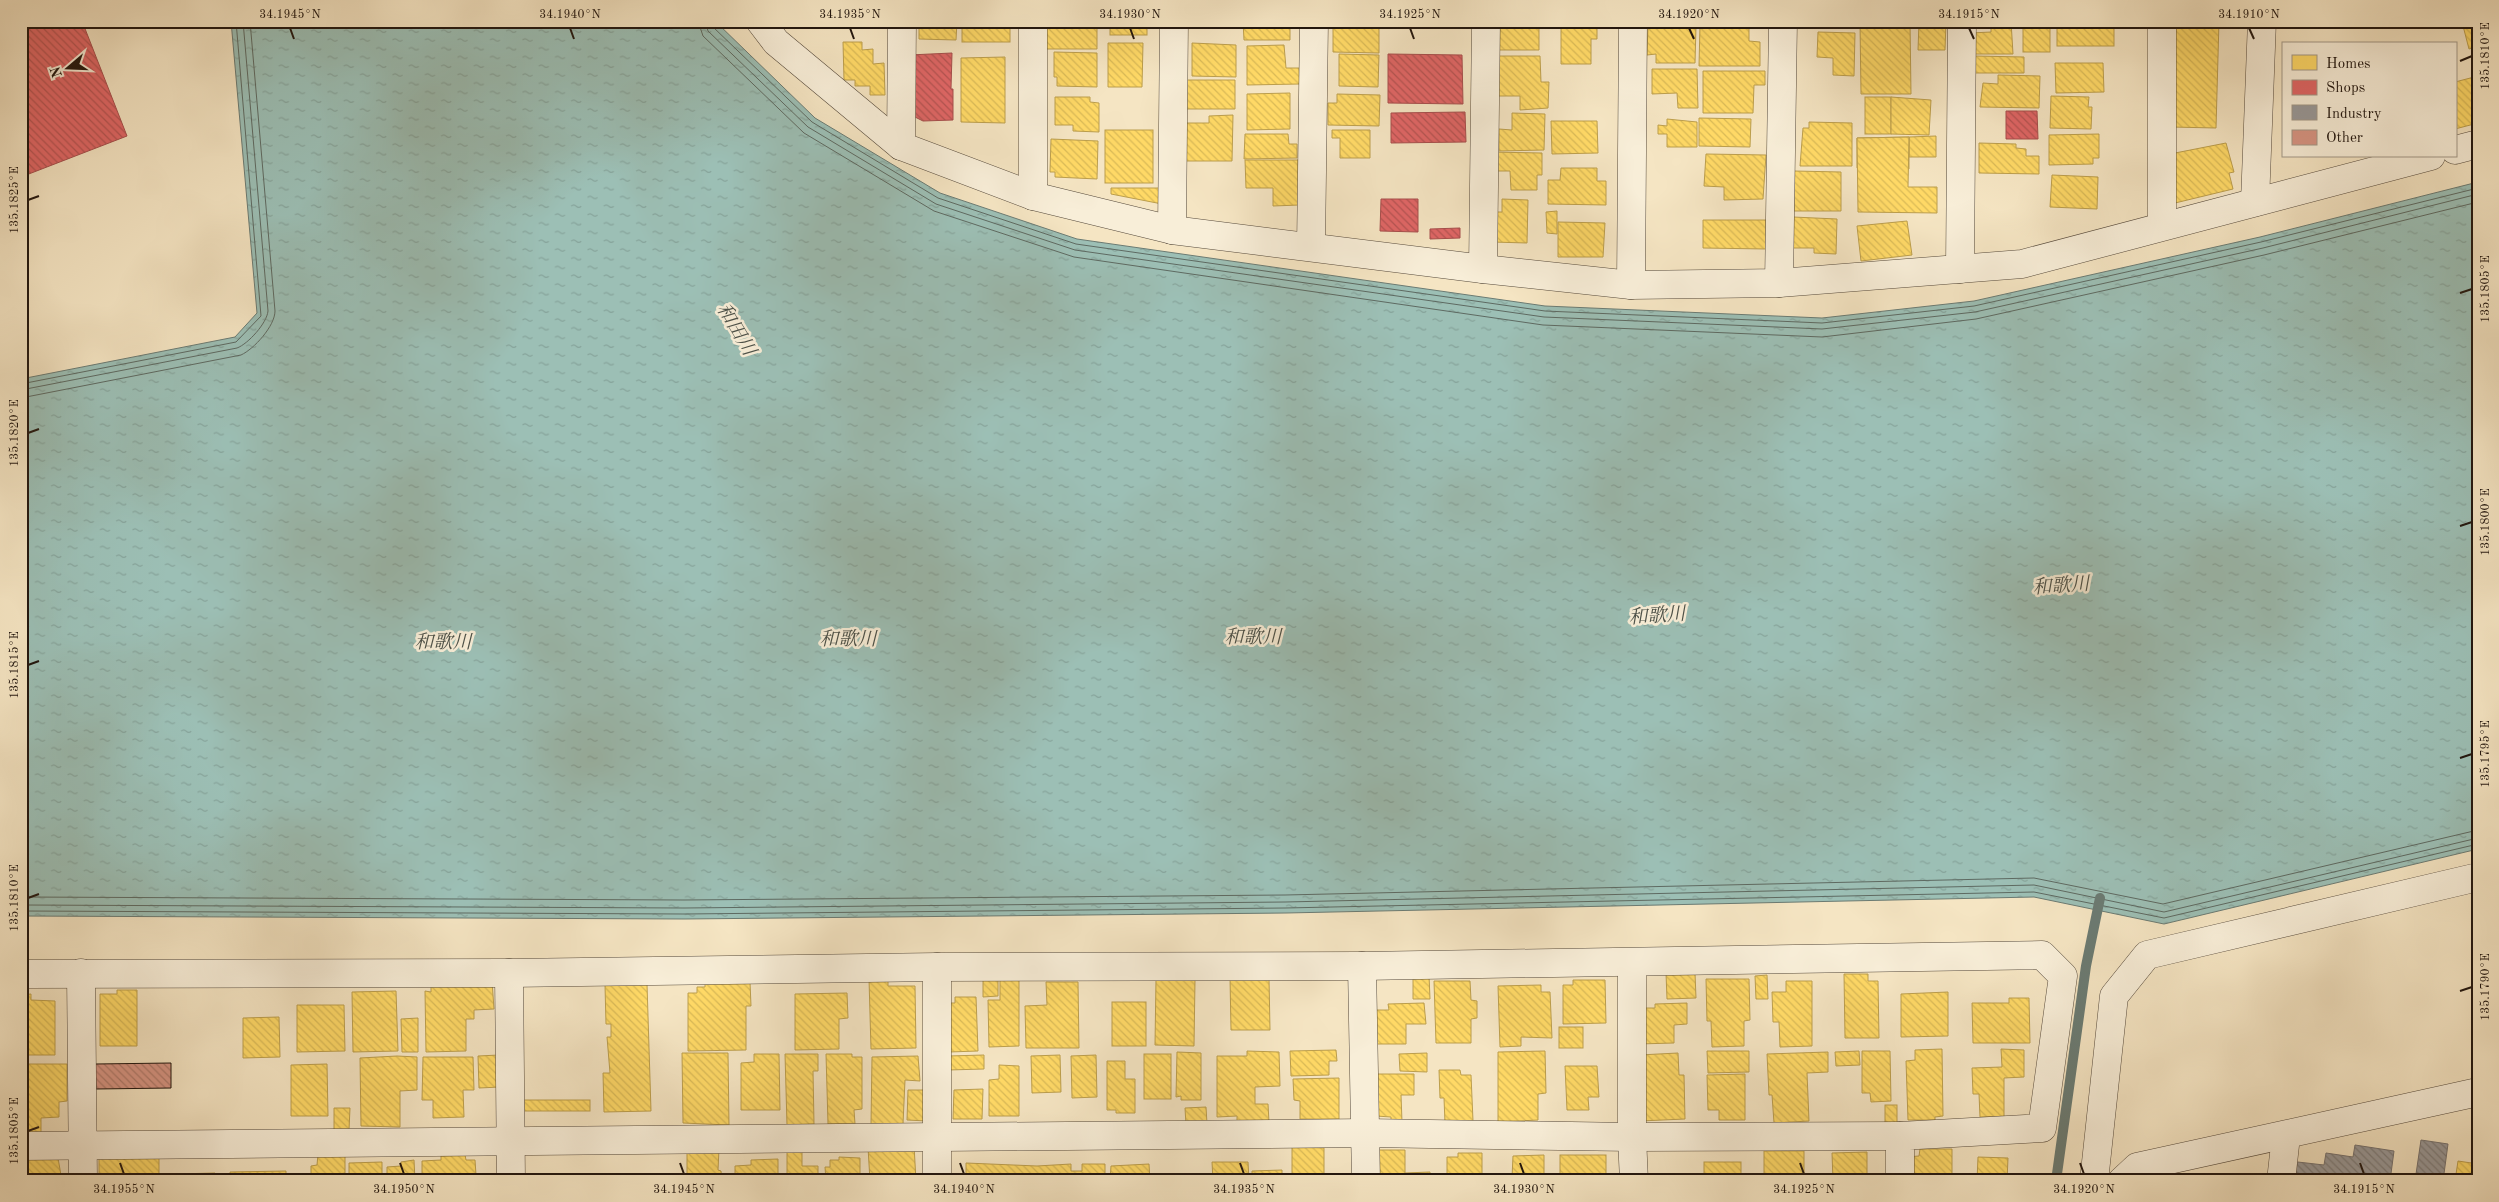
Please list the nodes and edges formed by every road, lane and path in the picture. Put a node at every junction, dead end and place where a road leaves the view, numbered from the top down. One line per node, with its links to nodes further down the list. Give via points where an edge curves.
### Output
1 (902, 21): 13 (street)
2 (1033, 21): 16 (street)
3 (1174, 21): 19 (street)
4 (1314, 21): 20 (street)
5 (1486, 21): 21 (street)
6 (1633, 21): 24 (street)
7 (1783, 21): 23 (street)
8 (1962, 21): 22 (street)
9 (2162, 21): 18 (street)
10 (2262, 21): 17 (street)
11 (770, 28): 13 (street)
12 (2478, 144): 14 (street)
13 (901, 146): 16 (street)
14 (2456, 150)
15 (2423, 158): 17 (street)
16 (1033, 196): 19 (street)
17 (2255, 202): 18 (street)
18 (2162, 226): 22 (street, via 2022,264)
19 (1172, 230): 20 (street)
20 (1311, 247): 21 (street)
21 (1483, 269): 24 (street)
22 (1960, 269): 23 (street)
23 (1779, 283): 24 (street)
24 (1631, 285)
25 (2478, 877): 47 (street, via 2147,954 2114,996)
26 (1632, 963): 27 (street); 34 (street, via 2042,955 2063,976 2042,1128); 36 (street)
27 (1362, 966): 28 (street); 33 (street)
28 (937, 967): 30 (street); 37 (street)
29 (81, 973): 30 (street); 31 (street); 40 (street)
30 (509, 973): 38 (street)
31 (21, 974)
32 (2478, 1092): 35 (street)
33 (1366, 1133): 36 (street); 37 (street); 44 (street)
34 (1900, 1136): 36 (street); 46 (street)
35 (2286, 1136): 48 (street, via 2137,1167); 49 (street)
36 (1632, 1137): 45 (street)
37 (937, 1138): 38 (street); 43 (street)
38 (511, 1142): 40 (street); 42 (street)
39 (21, 1146): 40 (street)
40 (83, 1146): 41 (street)
41 (83, 1181)
42 (511, 1181)
43 (937, 1181)
44 (1366, 1181)
45 (1634, 1181)
46 (1900, 1181)
47 (2094, 1181)
48 (2122, 1181)
49 (2281, 1181)

